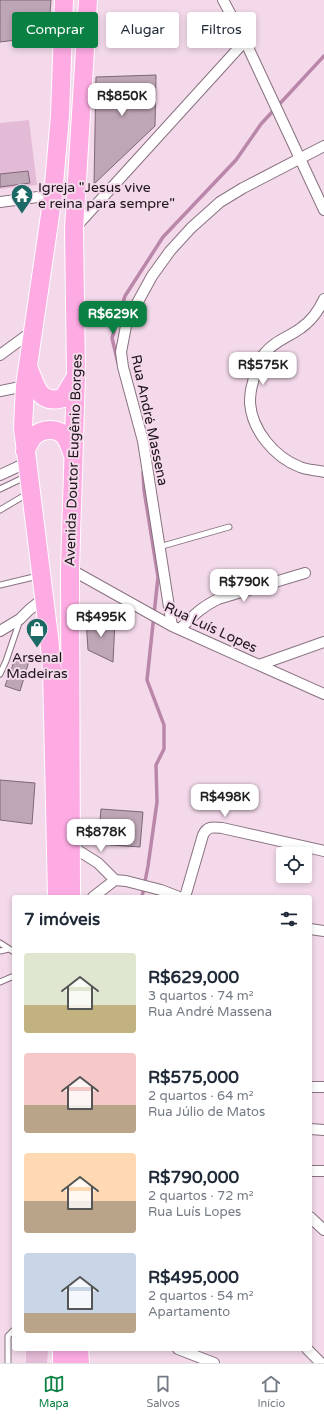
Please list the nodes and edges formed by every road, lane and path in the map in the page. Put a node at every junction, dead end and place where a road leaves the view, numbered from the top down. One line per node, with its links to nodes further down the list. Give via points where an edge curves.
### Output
1 (64, 0): 9 (highway, via 60,116)
2 (88, 0): 12 (highway, Avenida Doutor Eugênio Borges)
3 (223, 0): 4 (street)
4 (230, 12)
5 (240, 48): 12 (street)
6 (249, 48): 8 (street)
7 (324, 146): 8 (street, Rua André Massena)
8 (299, 158): 11 (street); 27 (street, Rua André Massena, via 220,202 191,228 152,276 126,326 121,352 123,367 143,441)
9 (53, 195): 10 (street); 14 (highway)
10 (0, 202)
11 (324, 210)
12 (74, 229): 17 (highway, Avenida Doutor Eugênio Borges)
13 (324, 299): 22 (street, via 319,309 302,327 277,342 263,355 256,372 250,402 252,415 270,447 300,467)
14 (34, 330): 15 (street); 16 (highway)
15 (0, 355)
16 (28, 368): 17 (highway, via 39,393 54,400 63,398); 18 (highway)
17 (76, 375): 20 (highway, Avenida Doutor Eugênio Borges)
18 (25, 386): 19 (street); 21 (highway, via 23,428)
19 (0, 391)
20 (74, 458): 21 (highway, via 63,434 57,430 47,430 33,437); 28 (highway, Avenida Doutor Eugênio Borges)
21 (27, 471): 23 (street); 24 (lane); 25 (lane); 30 (highway)
22 (324, 472)
23 (0, 475)
24 (0, 489)
25 (0, 510)
26 (230, 527): 27 (lane)
27 (159, 548): 34 (street, Rua André Massena)
28 (70, 569): 34 (street, Rua Luís Lopes); 40 (highway, Avenida Doutor Eugênio Borges)
29 (305, 573): 34 (street, via 218,599 205,605)
30 (41, 575): 31 (lane); 32 (highway)
31 (0, 585)
32 (44, 598): 33 (street); 43 (highway, via 52,669)
33 (20, 619): 35 (street); 38 (lane)
34 (176, 628): 37 (street, Rua Luís Lopes)
35 (0, 631)
36 (324, 642): 37 (street, Rua Luís Lopes)
37 (259, 665): 39 (street)
38 (0, 674)
39 (324, 694)
40 (71, 846): 42 (street, via 98,863); 44 (highway, Avenida Doutor Eugênio Borges)
41 (324, 851): 47 (street, via 222,828 209,828 203,835)
42 (115, 880): 45 (street); 46 (street)
43 (57, 895)
44 (71, 895)
45 (96, 895)
46 (172, 895)
47 (186, 895)
48 (312, 929): 49 (street)
49 (324, 931)
50 (0, 943): 51 (lane)
51 (9, 949): 52 (lane); 53 (lane)
52 (0, 951)
53 (12, 951)
54 (12, 977): 55 (lane)
55 (0, 982)
56 (312, 1087): 57 (street)
57 (324, 1087)
58 (312, 1129): 59 (street)
59 (324, 1130)
60 (312, 1171): 61 (street)
61 (324, 1171)
62 (312, 1219): 63 (street)
63 (324, 1230)
64 (12, 1332): 69 (lane, via 8,1336)
65 (62, 1351): 70 (highway)
66 (79, 1351): 71 (highway)
67 (183, 1351): 72 (street)
68 (309, 1351): 73 (street)
69 (8, 1363)
70 (62, 1363)
71 (80, 1363)
72 (214, 1363)
73 (321, 1363)

